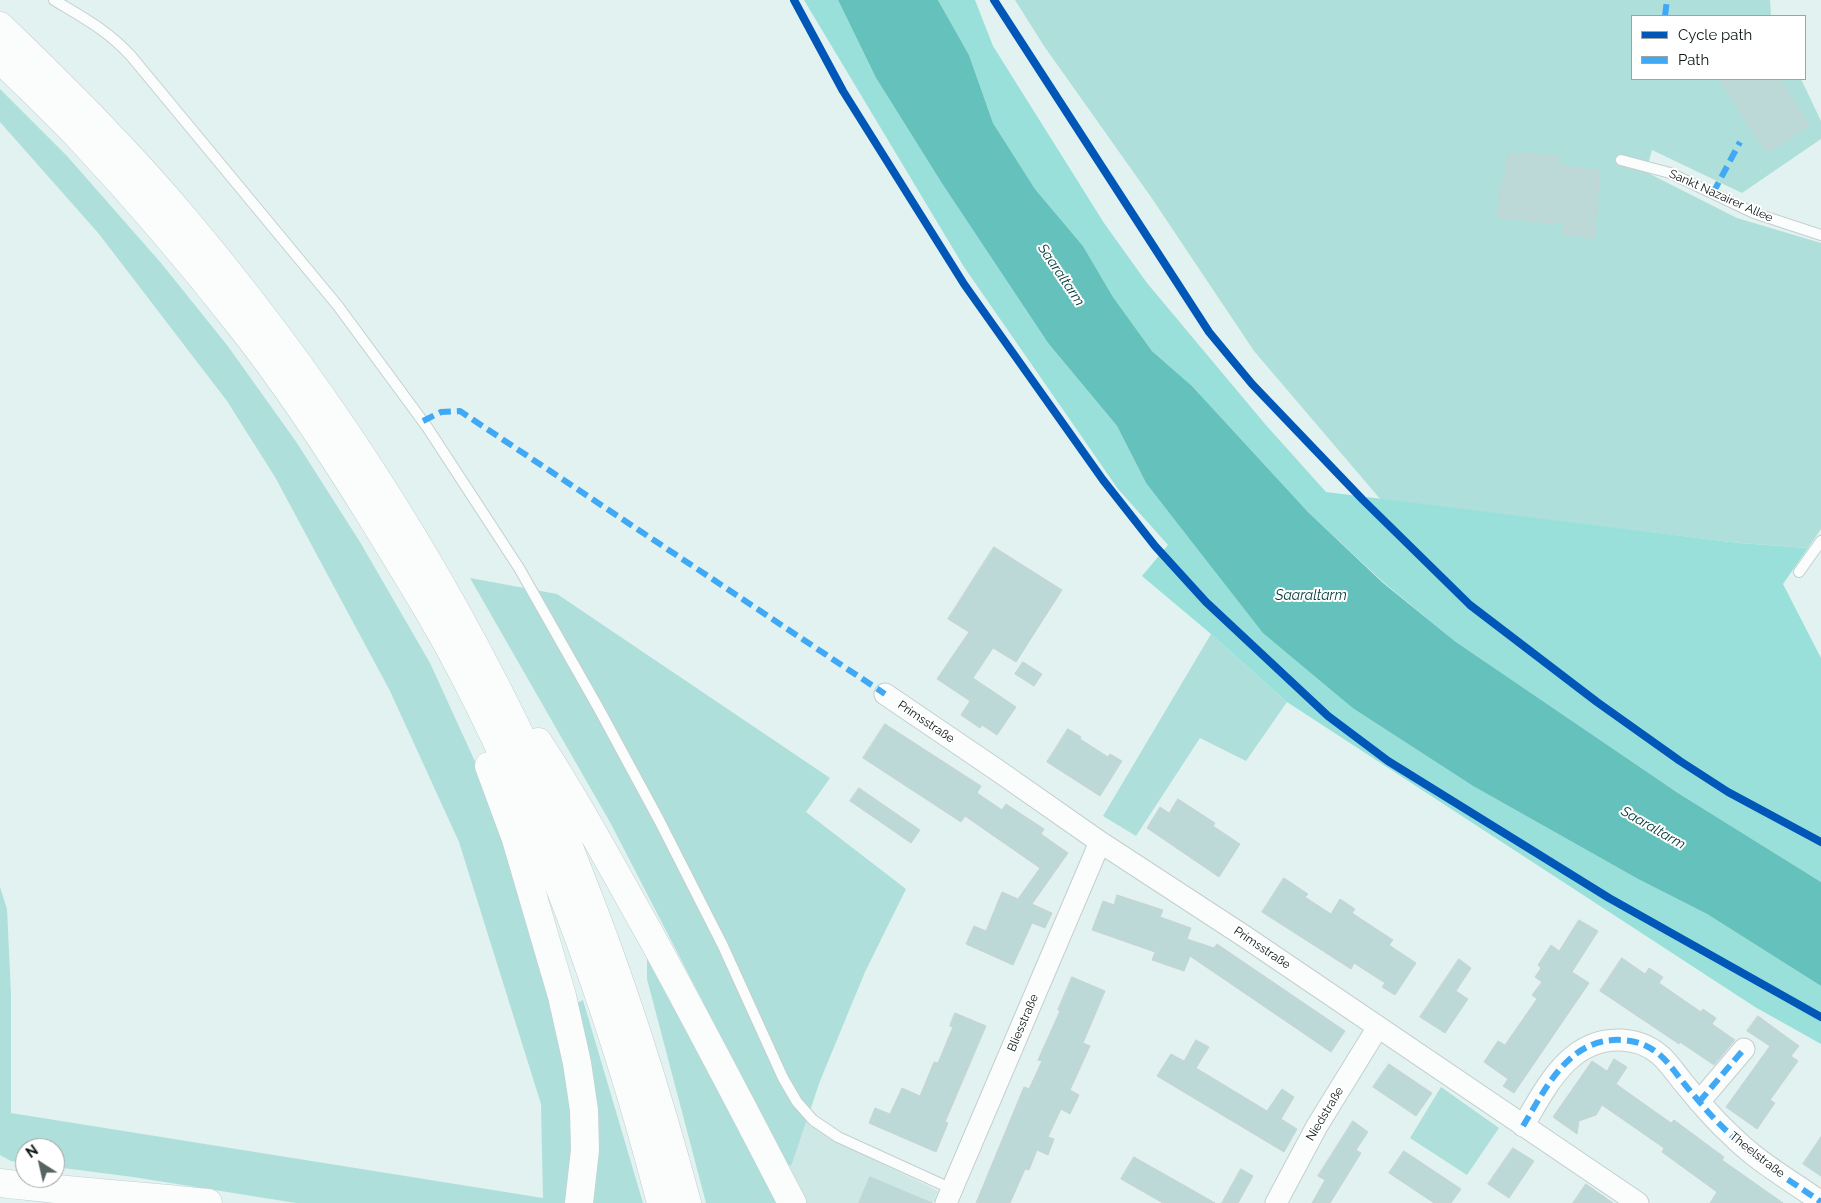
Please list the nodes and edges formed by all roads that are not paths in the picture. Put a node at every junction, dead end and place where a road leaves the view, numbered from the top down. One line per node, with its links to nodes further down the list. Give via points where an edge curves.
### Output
1 (54, 0): 18 (lane, via 89,20 132,56 338,306 427,427 519,568 599,709 723,946 797,1102 813,1120 838,1137)
2 (0, 26): 9 (main road, via 98,123 186,221 262,316 364,459)
3 (0, 59): 8 (main road, via 75,133 244,329 344,473)
4 (1621, 160): 5 (lane, Sankt Nazairer Allee, via 1670,173 1754,213)
5 (1821, 235)
6 (1821, 541): 7 (lane)
7 (1799, 572)
8 (413, 584): 21 (main road, via 516,839 562,996 584,1110 585,1150); 22 (main road, via 493,735 578,933 620,1055)
9 (469, 635): 23 (main road, via 551,804 599,923 645,1055); 24 (main road, via 564,782 718,1059)
10 (885, 694): 11 (street, Primsstraße)
11 (1100, 842): 12 (street, Primsstraße); 18 (street, Bliesstraße)
12 (1378, 1027): 15 (street, Primsstraße); 25 (street, Niedstraße, via 1317,1126)
13 (1744, 1050): 14 (street)
14 (1700, 1102): 15 (street, Theelstraße, via 1661,1056 1645,1044 1608,1039 1579,1051 1554,1075); 19 (street, Theelstraße, via 1749,1151)
15 (1523, 1126): 26 (street, Primsstraße)
16 (0, 1183): 17 (main road)
17 (49, 1196): 20 (main road, via 138,1195)
18 (949, 1196)
19 (1821, 1202)
20 (208, 1203)
21 (579, 1203)
22 (661, 1203)
23 (687, 1203)
24 (792, 1203)
25 (1276, 1203)
26 (1638, 1203)

